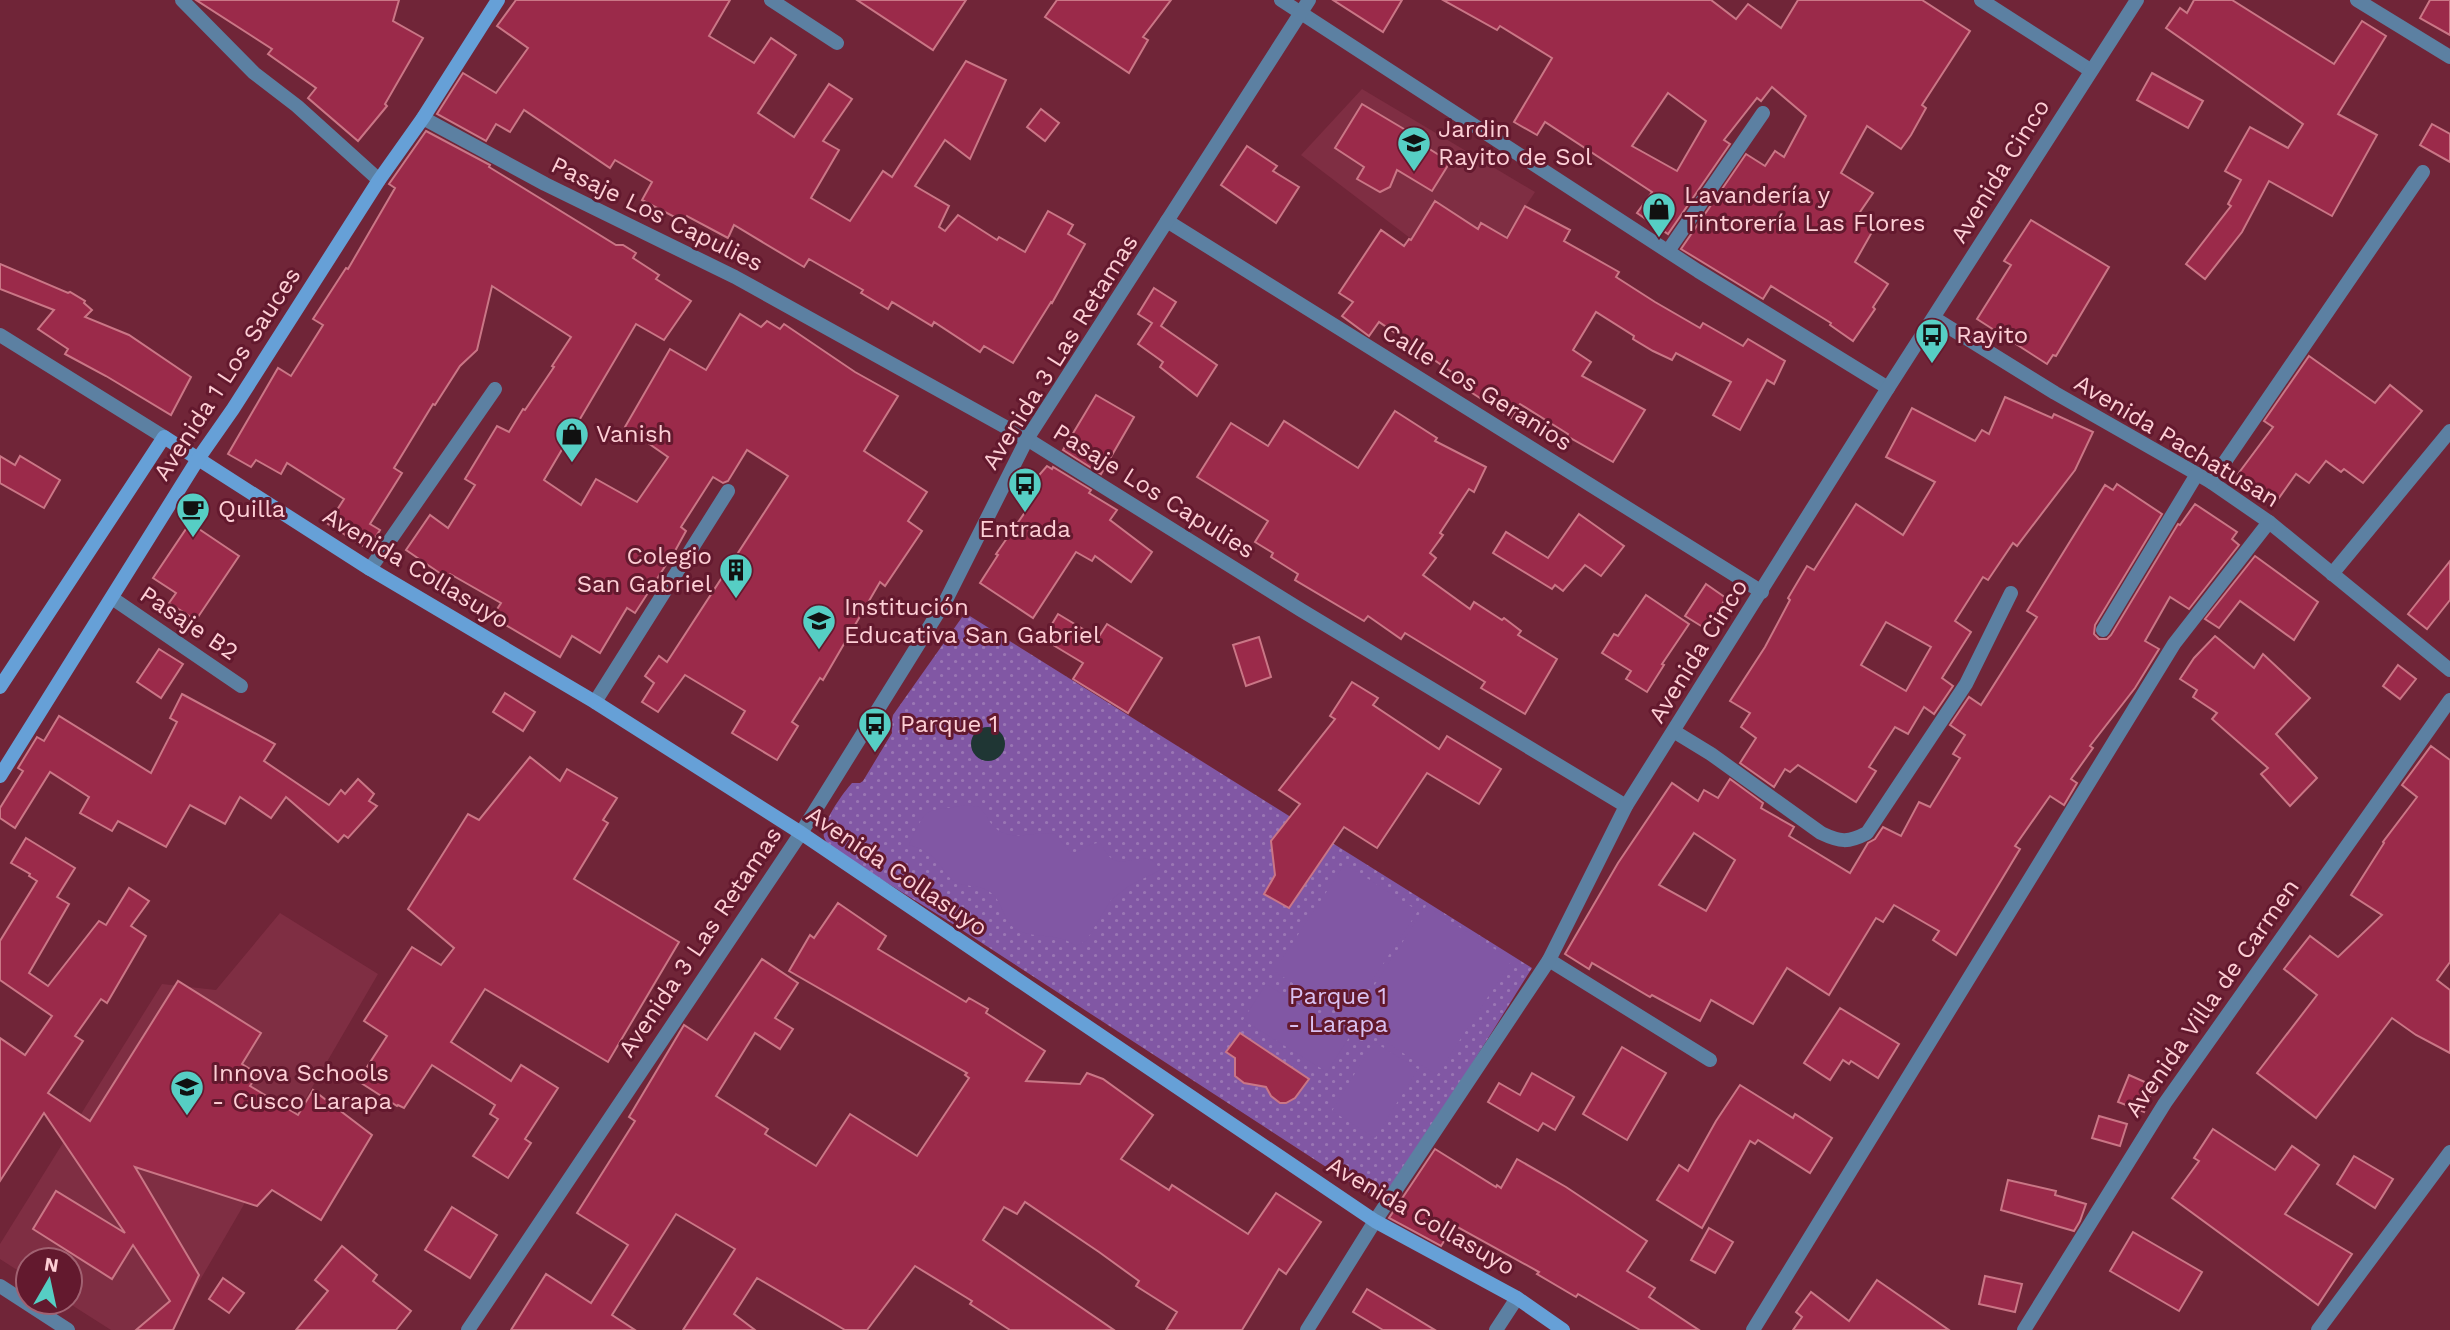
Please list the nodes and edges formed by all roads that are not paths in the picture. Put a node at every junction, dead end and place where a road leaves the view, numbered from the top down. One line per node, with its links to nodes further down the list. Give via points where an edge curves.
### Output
1 (182, 0): 15 (street, via 254,73)
2 (498, 0): 13 (street, Avenida 1 Los Sauces)
3 (771, 0): 9 (street)
4 (1281, 0): 8 (street)
5 (1981, 0): 11 (street)
6 (2137, 0): 11 (street, Avenida Cinco)
7 (2357, 0): 10 (street)
8 (1304, 6): 16 (street, Avenida 3 Las Retamas); 17 (street)
9 (837, 43)
10 (2450, 57)
11 (2090, 70): 18 (street, Avenida Cinco)
12 (1763, 113): 17 (street)
13 (423, 118): 15 (street, Avenida 1 Los Sauces); 24 (street, Pasaje Los Capulies, via 735,277)
14 (2423, 172): 27 (street)
15 (379, 180): 25 (street, Avenida 1 Los Sauces)
16 (1167, 221): 24 (street, Avenida 3 Las Retamas); 32 (street, Calle Los Geranios)
17 (1668, 251): 20 (street)
18 (1934, 318): 20 (street, Avenida Cinco); 26 (street, Avenida Pachatusan)
19 (0, 335): 23 (street)
20 (1888, 388): 32 (street, Avenida Cinco)
21 (495, 389): 30 (street)
22 (2450, 431): 31 (street)
23 (164, 437): 25 (street, Avenida Collasuyo); 38 (street, Avenida 1 Los Sauces)
24 (1027, 439): 43 (street, Pasaje Los Capulies); 44 (street, Avenida 3 Las Retamas, via 946,600)
25 (198, 459): 30 (street, Avenida Collasuyo); 34 (street, Avenida 1 Los Sauces)
26 (2197, 474): 27 (street, Avenida Pachatusan); 35 (street)
27 (2211, 482): 29 (street, Avenida Pachatusan)
28 (727, 491): 40 (street)
29 (2269, 522): 31 (street, Avenida Pachatusan); 56 (street, via 2174,644)
30 (370, 569): 40 (street, Avenida Collasuyo)
31 (2332, 574): 36 (street, Avenida Pachatusan)
32 (1762, 592): 41 (street, Avenida Cinco)
33 (2011, 593): 41 (street, via 1966,684 1867,833 1854,840 1837,841 1821,833)
34 (112, 598): 37 (street, Pasaje B2); 42 (street, Avenida 1 Los Sauces)
35 (2104, 630)
36 (2450, 670)
37 (241, 686)
38 (0, 687)
39 (2450, 700): 57 (street, Avenida Villa de Carmen, via 2165,1103)
40 (595, 702): 44 (street, Avenida Collasuyo)
41 (1675, 732): 43 (street, Avenida Cinco)
42 (0, 776)
43 (1626, 806): 45 (street, Avenida Cinco)
44 (801, 833): 48 (street, Avenida Collasuyo); 52 (street, Avenida 3 Las Retamas)
45 (1549, 960): 46 (street); 48 (street, Avenida Cinco)
46 (1710, 1060)
47 (2450, 1152): 58 (street)
48 (1375, 1221): 50 (street, Avenida Collasuyo); 53 (street, Avenida Cinco)
49 (0, 1286): 51 (street)
50 (1517, 1298): 54 (street); 55 (street, Avenida Collasuyo)
51 (62, 1328)
52 (468, 1330)
53 (1307, 1330)
54 (1496, 1330)
55 (1563, 1330)
56 (1753, 1330)
57 (2024, 1330)
58 (2318, 1330)

